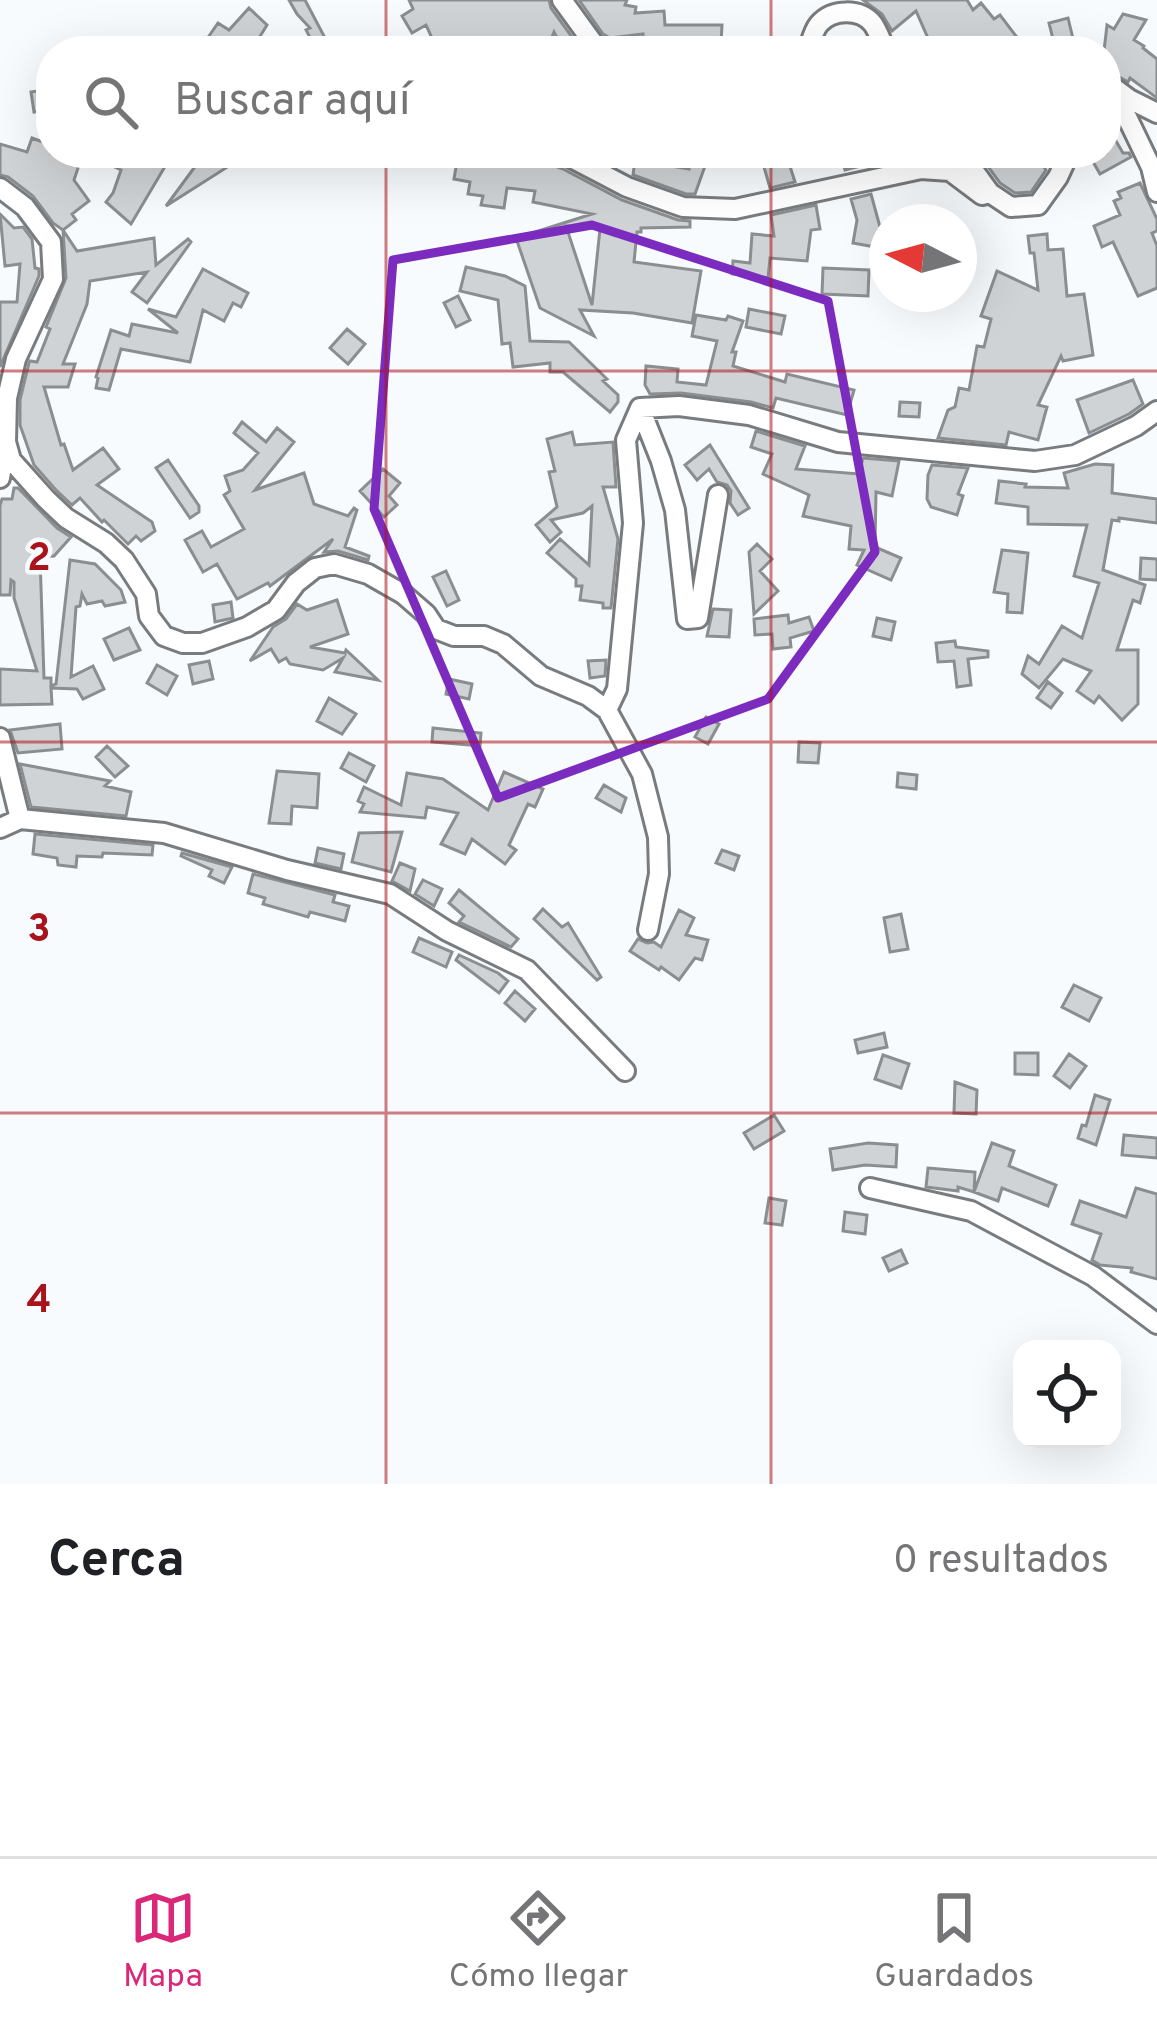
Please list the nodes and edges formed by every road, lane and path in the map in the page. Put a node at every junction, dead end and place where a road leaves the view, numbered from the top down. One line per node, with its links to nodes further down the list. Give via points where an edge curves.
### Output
1 (562, 0): 2 (street)
2 (587, 36)
3 (813, 36): 4 (street, via 830,15 844,12 874,25)
4 (879, 36)
5 (1121, 93): 6 (street)
6 (1129, 99): 7 (street); 12 (street, via 1125,112)
7 (1157, 113)
8 (591, 168): 13 (street, via 683,207 735,209 921,169 950,171 982,196)
9 (972, 168): 13 (street)
10 (1062, 168): 13 (street, via 1038,205 1011,207)
11 (0, 188): 16 (street, via 51,242 53,279 16,358)
12 (1157, 191)
13 (991, 193)
14 (640, 408): 15 (street, via 749,415 838,442 1035,460 1076,454); 18 (street, via 675,510 687,619 698,618); 19 (street, via 626,440 633,523 617,689)
15 (1157, 411)
16 (6, 442): 17 (street); 19 (street, via 11,460 56,508 124,560 164,636 202,644 247,627 276,610 314,568 334,564 403,594 436,628 503,644 541,676)
17 (0, 478)
18 (718, 495)
19 (607, 710): 23 (street, via 642,774 658,837)
20 (0, 738): 21 (street)
21 (20, 819): 22 (street); 24 (street, via 164,833 390,894 526,970)
22 (0, 829)
23 (648, 930)
24 (626, 1071)
25 (870, 1188): 26 (street, via 971,1211 1093,1276)
26 (1157, 1324)

